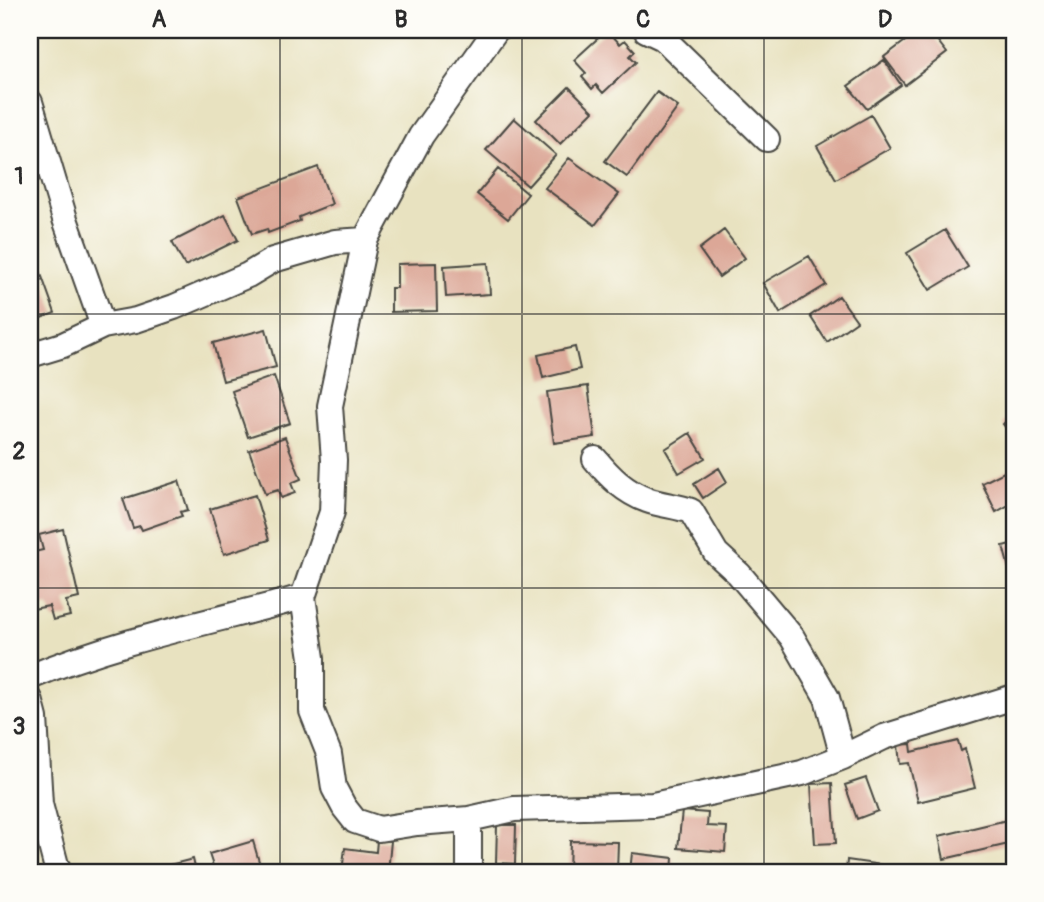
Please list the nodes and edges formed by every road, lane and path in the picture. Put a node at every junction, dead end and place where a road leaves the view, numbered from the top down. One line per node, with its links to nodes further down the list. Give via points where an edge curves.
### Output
1 (496, 30): 5 (street, via 421,136)
2 (646, 30): 4 (street, via 663,38)
3 (30, 102): 6 (street)
4 (767, 139)
5 (365, 240): 6 (street, via 306,249 174,307); 9 (street, via 330,406 332,512)
6 (103, 326): 7 (street)
7 (30, 355)
8 (595, 459): 13 (street, via 626,490 691,511 716,553 792,637 827,698)
9 (303, 597): 10 (street, via 145,636); 14 (street, via 312,658 312,710 329,754 334,788 344,807 355,821 379,829)
10 (30, 677)
11 (1014, 696): 13 (street, via 884,737)
12 (30, 699): 15 (street, via 40,804)
13 (843, 757): 14 (street, via 803,773 653,805 513,809)
14 (469, 819): 16 (street)
15 (60, 872)
16 (469, 872)

